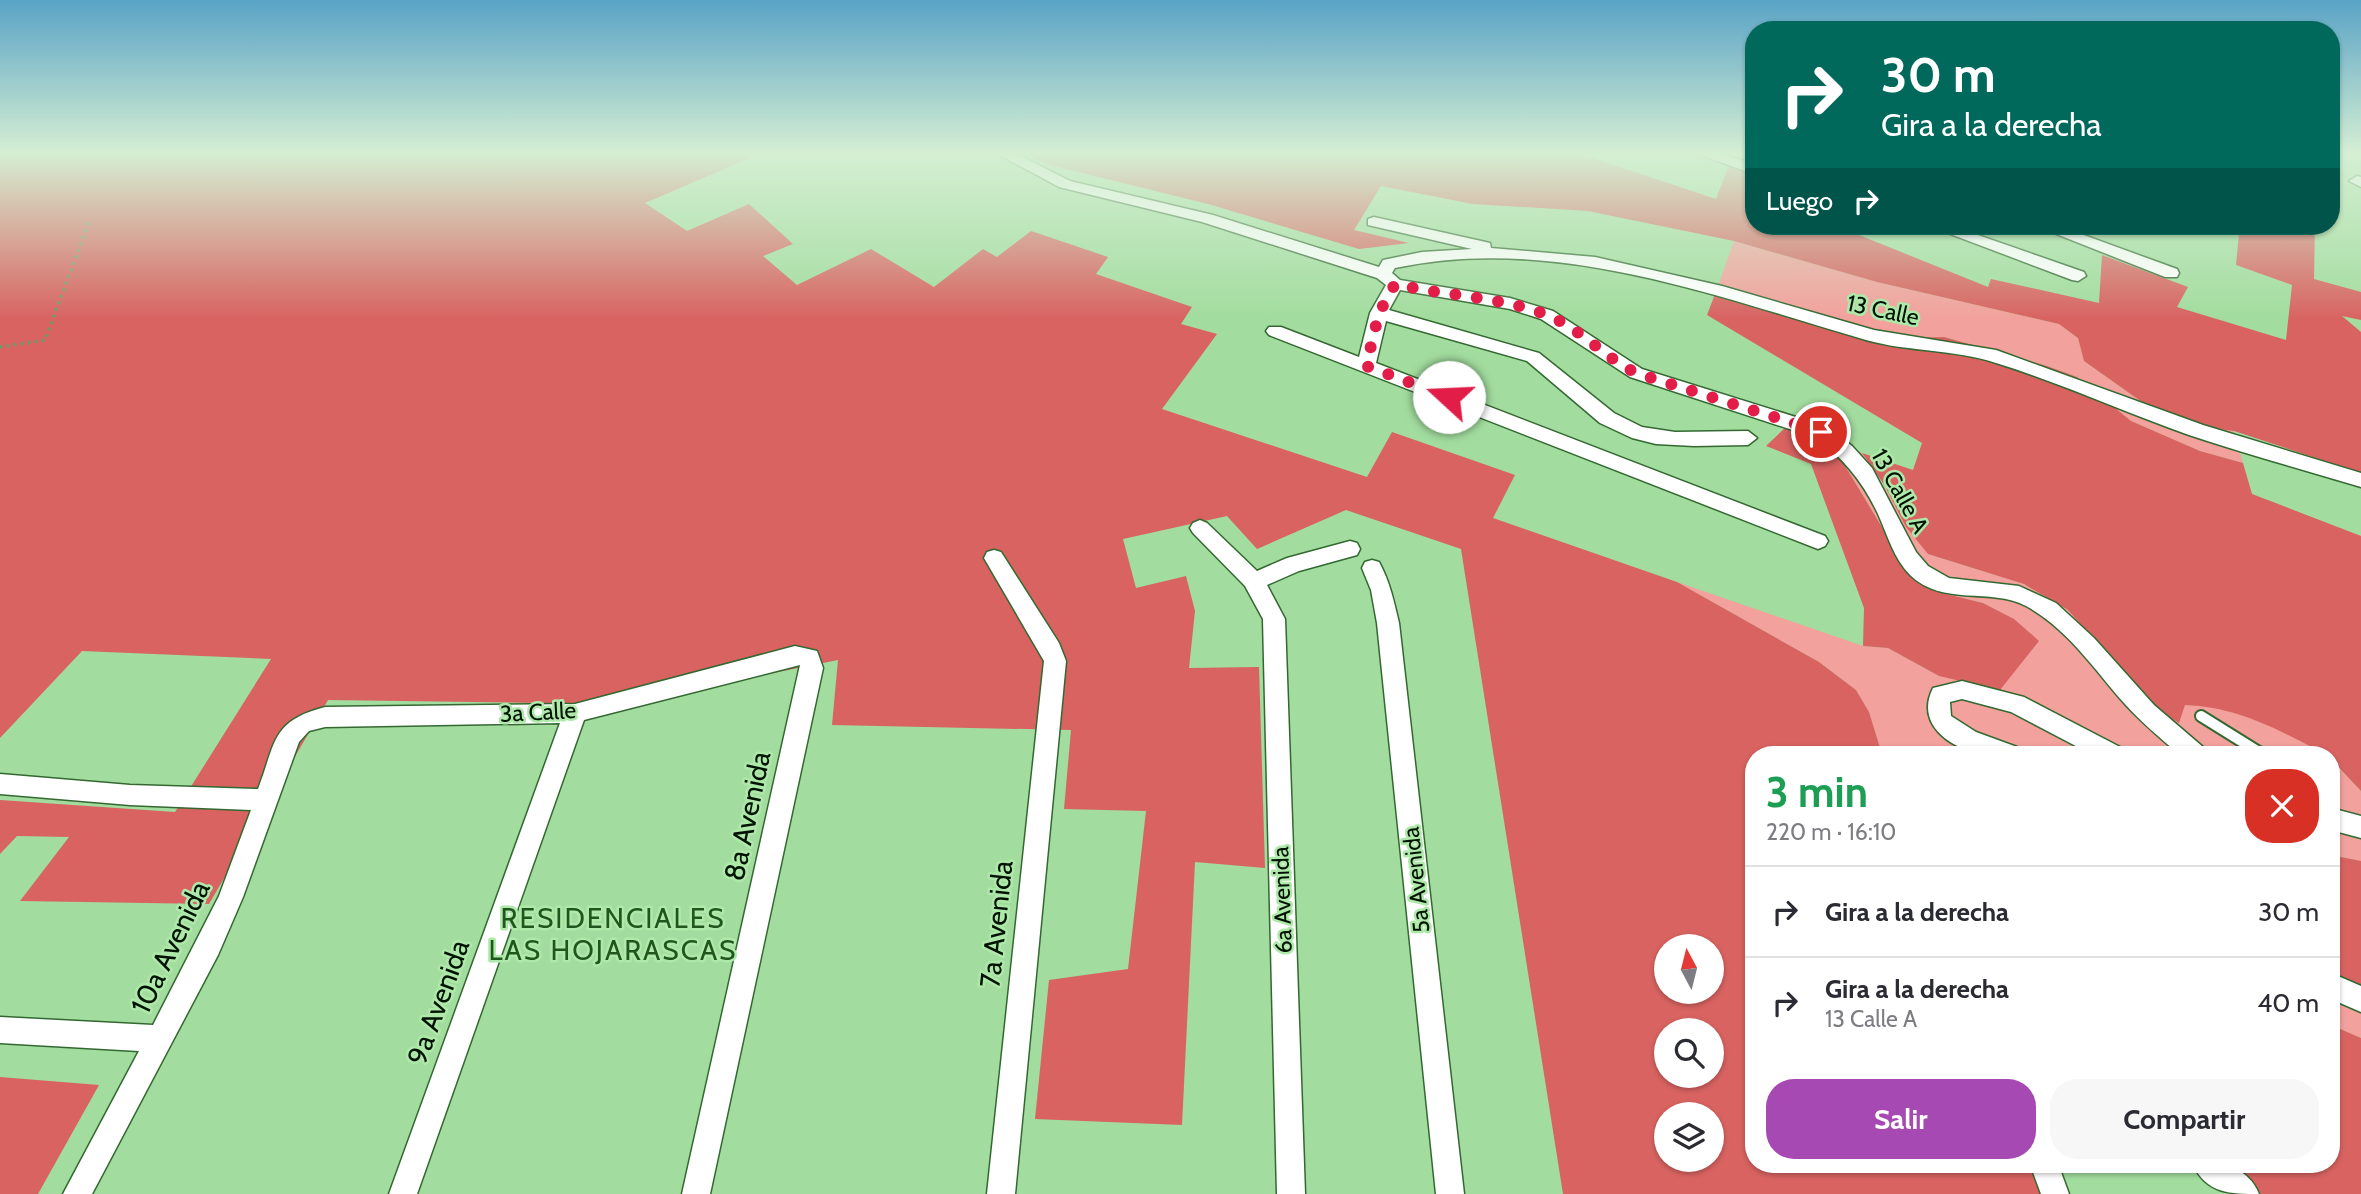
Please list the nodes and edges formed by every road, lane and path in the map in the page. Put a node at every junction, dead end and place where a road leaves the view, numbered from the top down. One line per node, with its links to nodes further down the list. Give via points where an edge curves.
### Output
1 (1164, 208): 8 (street, 13 Calle A)
2 (89, 222): 12 (path, via 46,340)
3 (1374, 222): 6 (street)
4 (1962, 235): 9 (street)
5 (2069, 235): 7 (street)
6 (1503, 253): 8 (street, 13 Calle, via 1394,260); 15 (street, 13 Calle, via 1595,262 1722,291 1873,336 1996,356 2196,430)
7 (2171, 273)
8 (1388, 276): 10 (street); 28 (street, 13 Calle A, via 1547,315 1578,331 1636,373 1821,432 1860,463 1909,560 1920,572 1933,581 1965,590 2002,590 2031,599 2093,649 2133,699)
9 (2078, 276)
10 (1379, 313): 13 (street); 14 (street, via 1533,357 1627,431 1692,439)
11 (1275, 331): 13 (street)
12 (0, 347)
13 (1366, 366): 17 (street)
14 (1748, 438)
15 (2361, 480)
16 (1200, 528): 21 (street)
17 (1818, 541)
18 (1350, 548): 21 (street)
19 (994, 558): 41 (street, 7a Avenida, via 1055,661)
20 (1372, 568): 43 (street, 5a Avenida, via 1388,623)
21 (1255, 581): 42 (street, 6a Avenida, via 1274,619)
22 (809, 657): 23 (street, 3a Calle, via 795,656); 40 (street, 8a Avenida, via 812,668)
23 (575, 713): 25 (street, 3a Calle, via 324,717); 39 (street, 9a Avenida)
24 (2201, 716): 29 (lane)
25 (302, 723): 31 (street, 10a Avenida, via 289,737)
26 (1987, 746): 27 (street, via 1941,722 1937,707 1941,695 1962,690 2016,705)
27 (2096, 746)
28 (2186, 746)
29 (2249, 746)
30 (0, 784): 31 (street)
31 (264, 800): 35 (street, 10a Avenida, via 231,897 187,993)
32 (2340, 990): 33 (street)
33 (2361, 999)
34 (0, 1030): 35 (street)
35 (159, 1039): 38 (street, 10a Avenida)
36 (2047, 1173): 44 (street)
37 (2218, 1173): 45 (street)
38 (77, 1194)
39 (403, 1194)
40 (696, 1194)
41 (1000, 1194)
42 (1291, 1194)
43 (1450, 1194)
44 (2055, 1194)
45 (2245, 1194)

